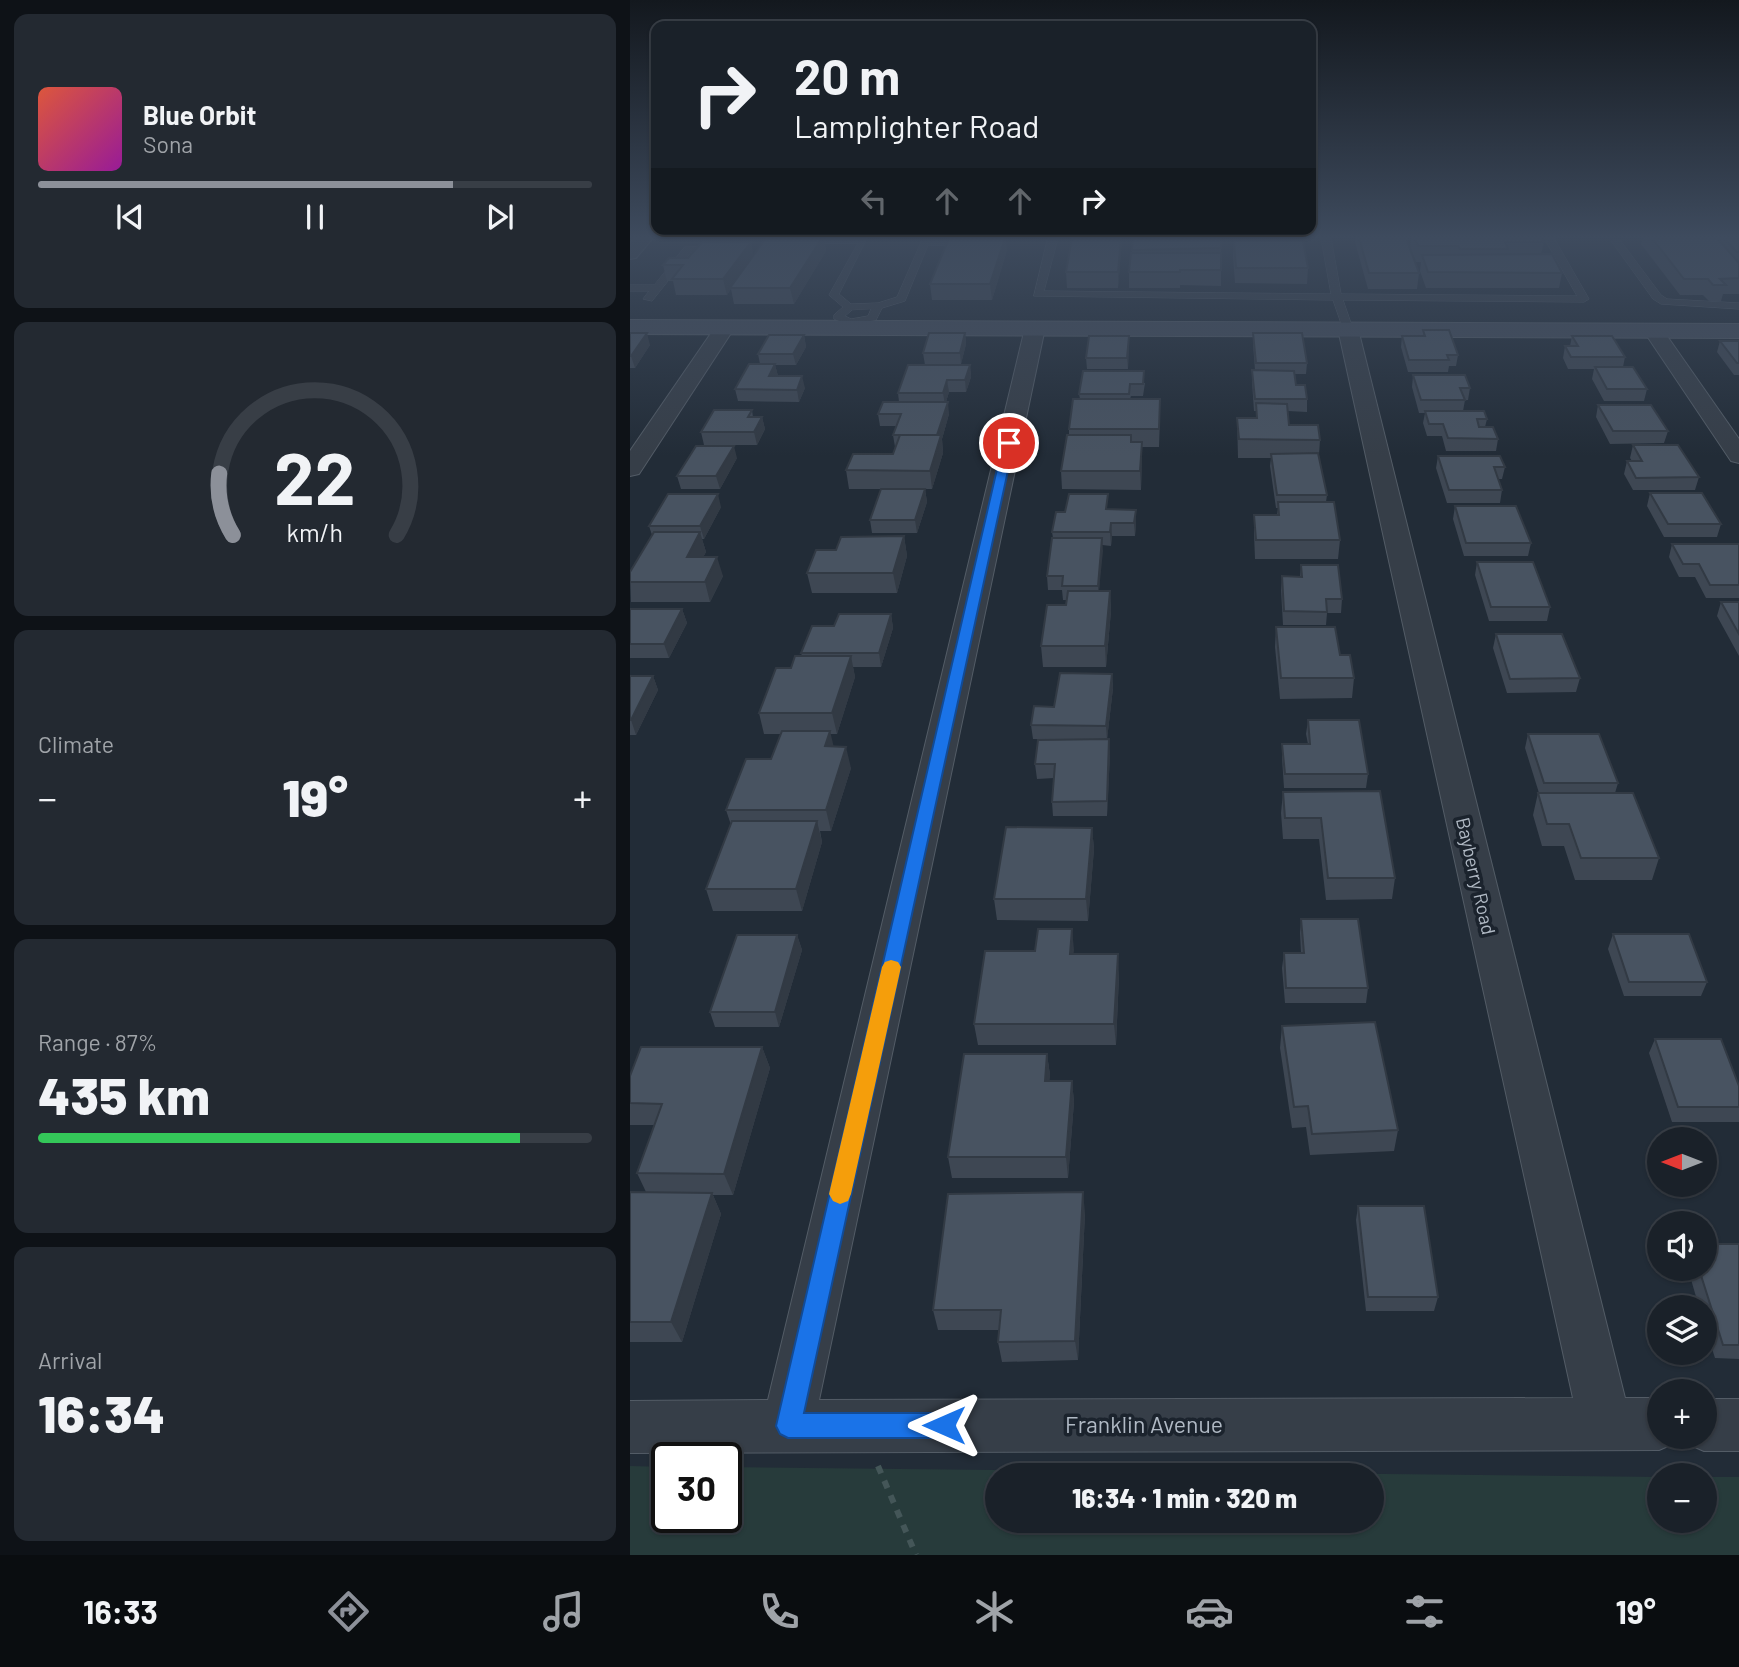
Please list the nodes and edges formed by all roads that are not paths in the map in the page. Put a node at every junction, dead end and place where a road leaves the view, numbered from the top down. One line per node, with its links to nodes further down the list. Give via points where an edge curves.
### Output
1 (844, 311): 4 (lane)
2 (868, 311): 4 (lane)
3 (1341, 311): 8 (lane)
4 (849, 319): 6 (main road); 7 (main road)
5 (630, 327): 6 (main road)
6 (725, 327): 12 (street)
7 (1035, 328): 8 (main road); 16 (street)
8 (1348, 329): 9 (main road); 13 (street, Bayberry Road)
9 (1653, 330): 10 (main road); 11 (street)
10 (1739, 331)
11 (1739, 456)
12 (630, 469)
13 (1605, 1423): 14 (street, Franklin Avenue); 16 (street, Franklin Avenue)
14 (1647, 1424)
15 (1717, 1425): 17 (street)
16 (788, 1426): 18 (street, Franklin Avenue)
17 (1739, 1426)
18 (630, 1427)

